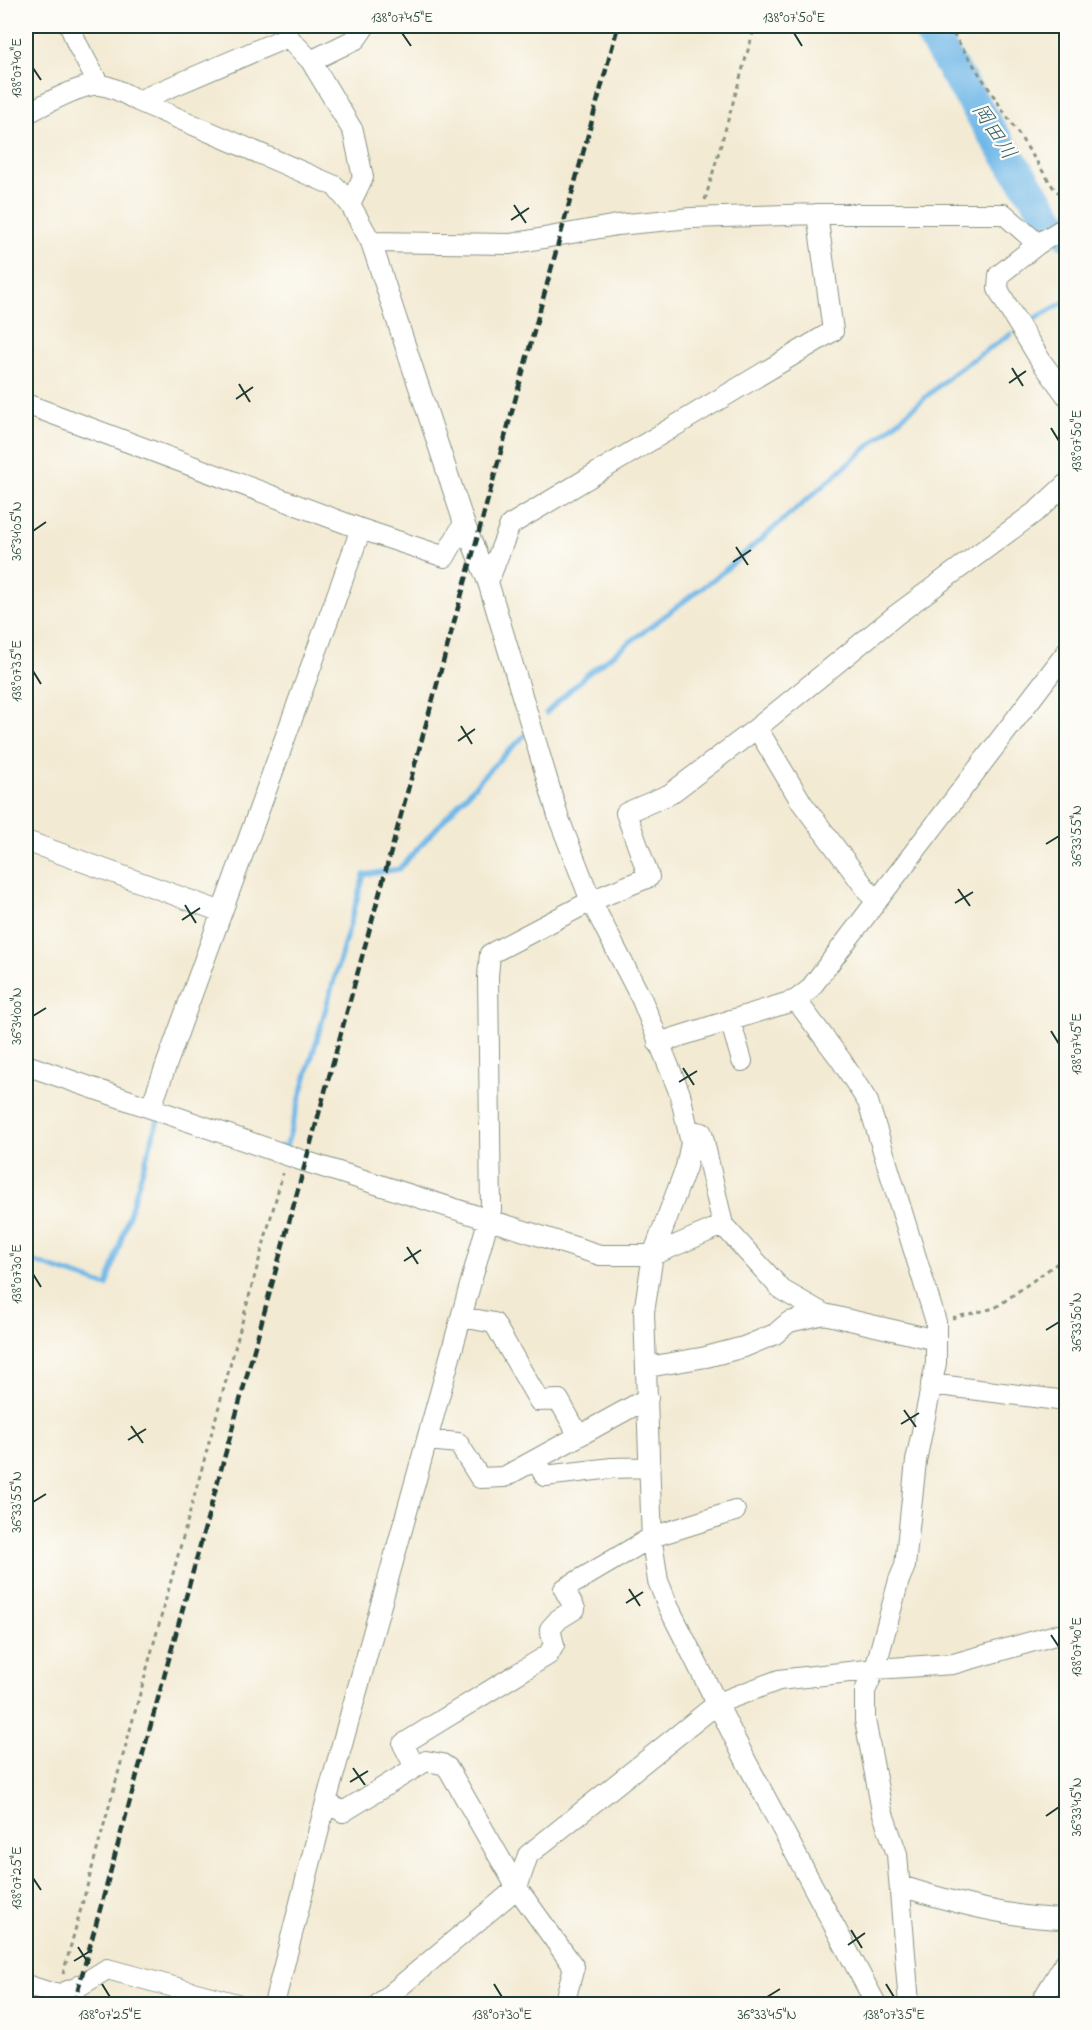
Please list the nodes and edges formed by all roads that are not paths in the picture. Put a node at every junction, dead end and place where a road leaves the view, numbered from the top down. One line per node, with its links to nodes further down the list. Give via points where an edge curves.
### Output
1 (70, 26): 4 (street)
2 (365, 26): 3 (street, via 356,39)
3 (311, 61): 5 (street, via 288,37); 7 (street, via 353,131 363,177)
4 (99, 85): 5 (street); 6 (street, via 85,87)
5 (138, 101): 7 (street, via 335,186)
6 (26, 114)
7 (350, 204): 10 (street)
8 (817, 214): 10 (street, via 617,225 510,244); 11 (street, via 1004,214); 17 (street, via 833,331 510,525)
9 (1066, 227): 11 (street)
10 (371, 242): 15 (street)
11 (1038, 244): 12 (street, via 999,275 998,288)
12 (1066, 395)
13 (26, 404): 16 (street)
14 (1066, 484): 19 (street, via 1038,510 896,615)
15 (464, 523): 16 (street, via 445,557); 17 (street)
16 (361, 529): 23 (street)
17 (488, 582): 21 (street, via 559,819)
18 (1066, 652): 22 (street)
19 (757, 728): 21 (street, via 670,794 626,813 649,877); 22 (street, via 802,803)
20 (26, 841): 23 (street)
21 (591, 901): 26 (street, via 642,1000); 31 (street, via 490,954)
22 (876, 902): 24 (street)
23 (222, 912): 29 (street)
24 (796, 1000): 25 (street); 36 (street, via 868,1102)
25 (730, 1020): 26 (street); 27 (street)
26 (658, 1043): 30 (street, via 680,1094)
27 (742, 1061)
28 (26, 1065): 29 (street)
29 (151, 1107): 31 (street)
30 (688, 1130): 32 (street, via 702,1133); 33 (street, via 691,1143 686,1167)
31 (489, 1220): 33 (street, via 600,1255); 35 (street)
32 (723, 1226): 33 (street); 34 (street, via 782,1290)
33 (653, 1255): 37 (street, via 644,1312)
34 (824, 1314): 36 (street); 37 (street, via 789,1322 775,1334 744,1347)
35 (462, 1317): 41 (street, via 494,1323 539,1401 559,1400); 42 (street)
36 (936, 1331): 38 (street, via 936,1363)
37 (648, 1367): 39 (street)
38 (931, 1384): 40 (street); 48 (street, via 916,1461 905,1566)
39 (648, 1398): 41 (street); 44 (street)
40 (1066, 1401)
41 (579, 1436): 43 (street)
42 (428, 1440): 43 (street, via 458,1443 480,1478 504,1477); 51 (street)
43 (536, 1460): 44 (street, via 545,1476)
44 (650, 1467): 46 (street)
45 (735, 1511): 46 (street)
46 (652, 1537): 49 (street, via 658,1581); 50 (street, via 564,1589 575,1609 550,1629 554,1646 548,1655 404,1744)
47 (1066, 1632): 48 (street, via 953,1664)
48 (875, 1669): 49 (street, via 779,1680); 52 (street, via 865,1691 865,1720)
49 (718, 1704): 53 (street, via 528,1855); 61 (street)
50 (415, 1767): 51 (street, via 343,1812); 53 (street, via 426,1761 448,1768)
51 (326, 1802): 58 (street)
52 (901, 1886): 54 (street, via 978,1908); 62 (street)
53 (517, 1888): 59 (street); 60 (street, via 574,1967)
54 (1066, 1918)
55 (1066, 1961): 63 (street)
56 (26, 1985): 57 (street, via 57,1995 107,1969)
57 (237, 2004)
58 (274, 2004)
59 (378, 2004)
60 (564, 2004)
61 (876, 2004)
62 (909, 2004)
63 (1040, 2004)

